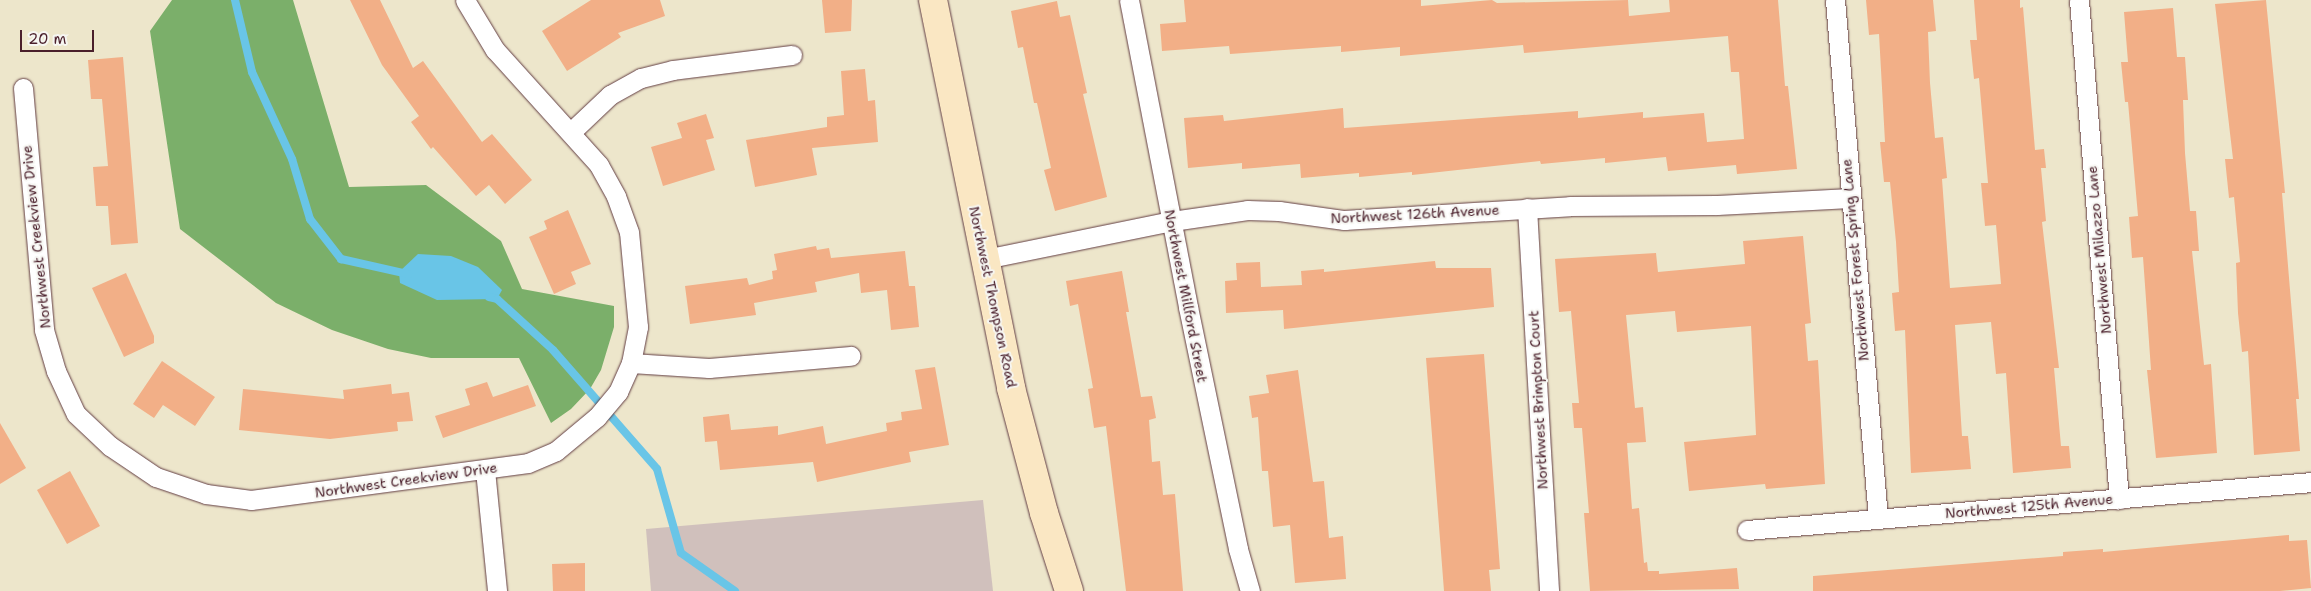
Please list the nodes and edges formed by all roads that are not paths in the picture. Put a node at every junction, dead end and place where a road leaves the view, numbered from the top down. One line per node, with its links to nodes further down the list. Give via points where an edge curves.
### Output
1 (465, 0): 8 (street, Northwest Creekview Drive, via 495,50 526,88)
2 (933, 0): 12 (street, Northwest Thompson Road)
3 (1129, 0): 11 (street, Northwest Millford Street)
4 (1835, 0): 9 (street, Northwest Forest Spring Lane)
5 (2079, 0): 17 (street, Northwest Milazzo Lane)
6 (792, 56): 8 (street, via 673,70 641,78 610,95)
7 (23, 88): 15 (street, Northwest Creekview Drive, via 44,330 56,371 76,414 110,446 156,477 206,494 251,500)
8 (571, 132): 14 (street, Northwest Creekview Drive, via 599,165 616,196 629,232 638,327)
9 (1850, 198): 10 (street, Northwest 126th Avenue, via 1716,205); 18 (street, Northwest Forest Spring Lane)
10 (1526, 208): 11 (street, Northwest 126th Avenue, via 1344,220 1247,210); 23 (street, Northwest Brimpton Court)
11 (1172, 221): 12 (street, Northwest 126th Avenue); 22 (street, Northwest Millford Street, via 1238,549)
12 (985, 259): 21 (street, Northwest Thompson Road, via 1011,388 1044,513)
13 (850, 356): 14 (street, via 709,368)
14 (631, 363): 15 (street, Northwest Creekview Drive, via 618,392 597,417 556,451 528,463)
15 (485, 470): 20 (street)
16 (2311, 482): 17 (street, Northwest 125th Avenue)
17 (2119, 499): 18 (street, Northwest 125th Avenue)
18 (1878, 519): 19 (street, Northwest 125th Avenue)
19 (1747, 530)
20 (497, 591)
21 (1069, 591)
22 (1250, 591)
23 (1549, 591)

